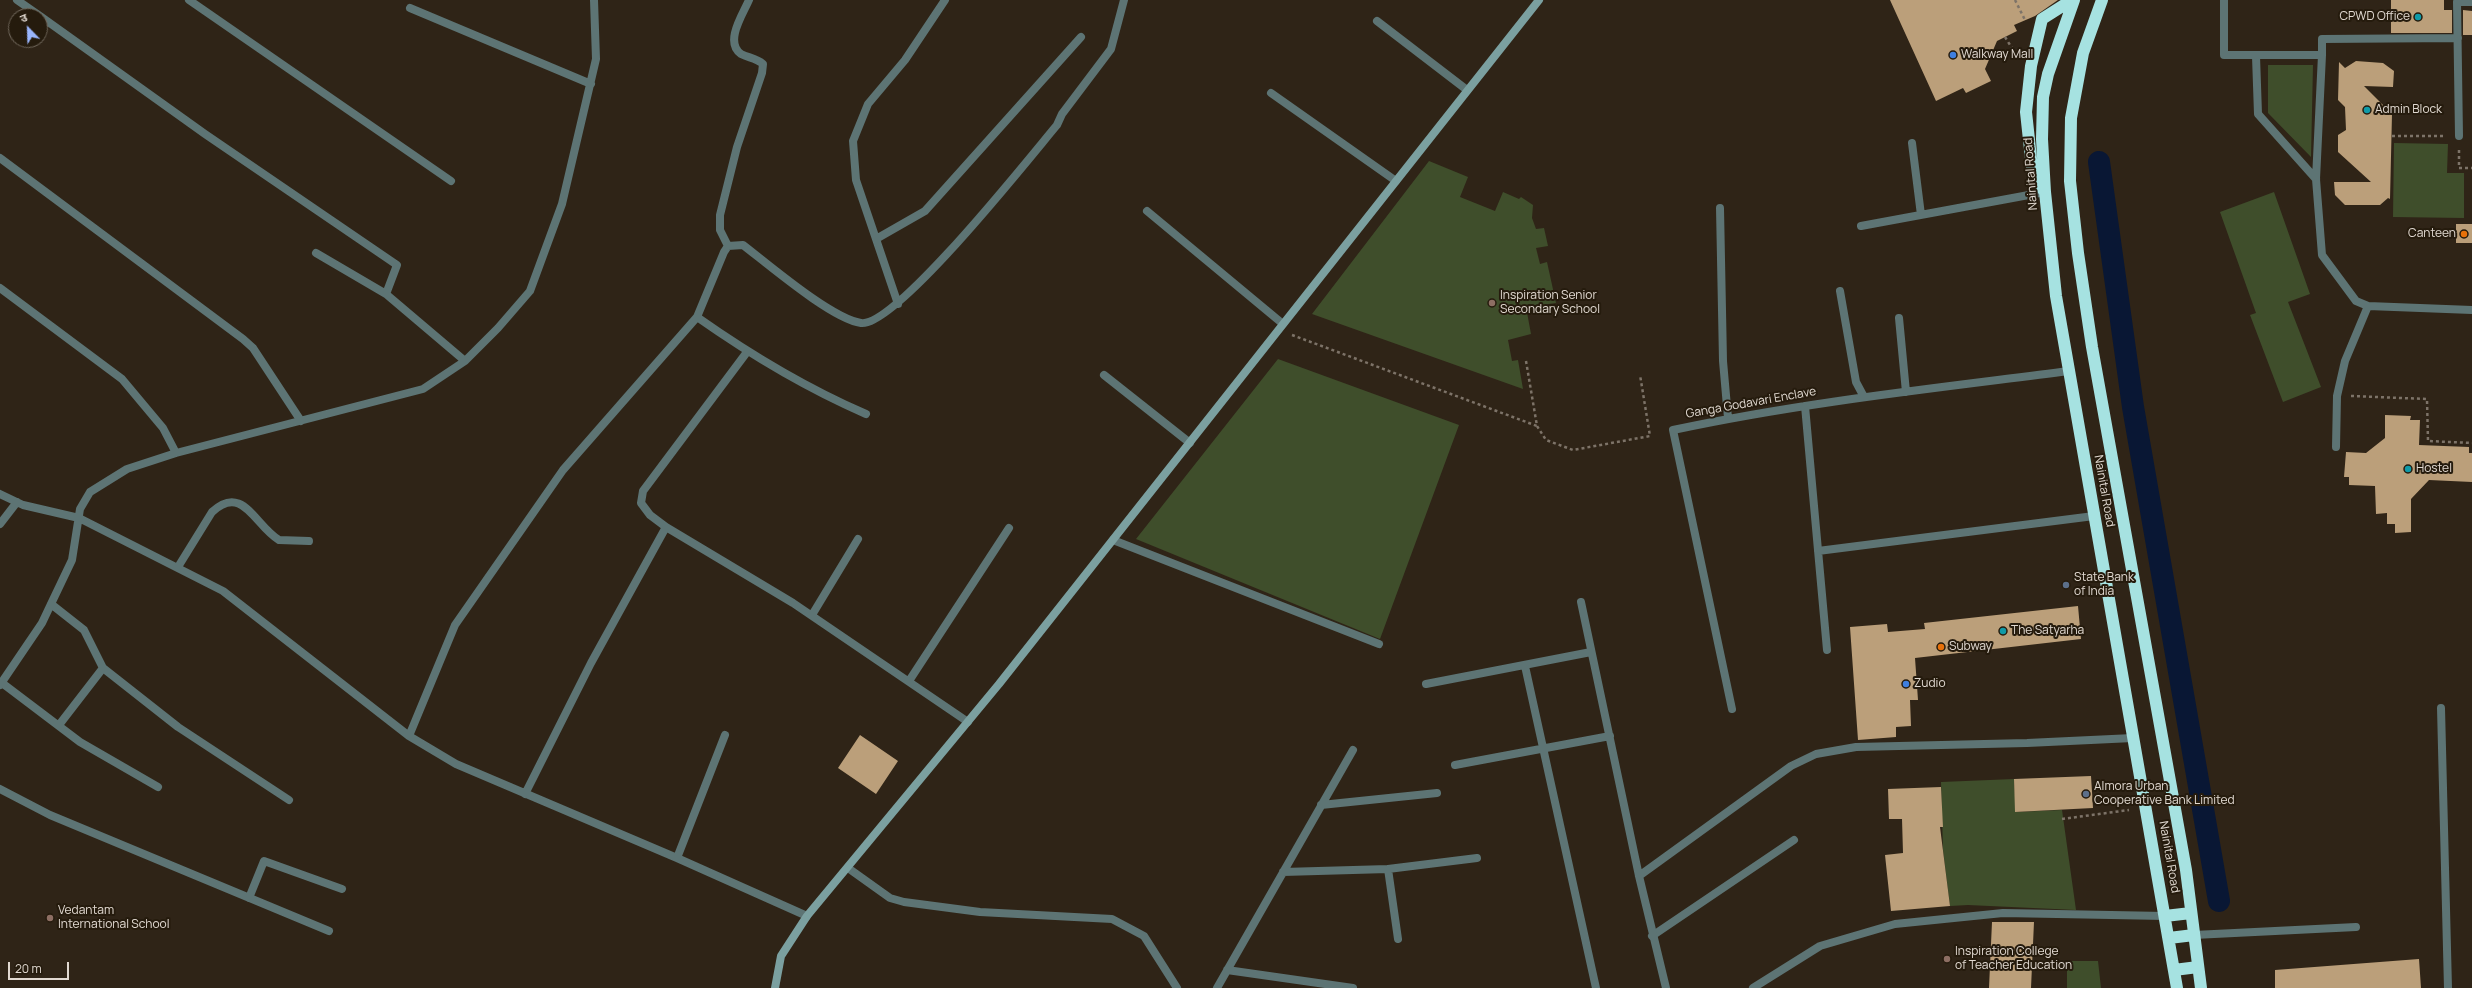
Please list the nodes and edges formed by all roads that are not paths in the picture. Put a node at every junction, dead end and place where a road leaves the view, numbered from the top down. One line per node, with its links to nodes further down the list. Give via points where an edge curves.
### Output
1 (17, 0): 12 (street)
2 (189, 0): 28 (street)
3 (594, 0): 20 (street, via 596,59)
4 (749, 0): 35 (street, via 733,39 741,54 757,59 763,64 762,74 737,147 720,215 720,230)
5 (945, 0): 34 (street, via 905,60 868,104 853,141 856,180)
6 (1124, 0): 40 (street, via 1111,49 1062,114 1057,125 934,268)
7 (1539, 0): 21 (main road)
8 (2073, 0): 29 (highway, Nainital Road, via 2048,74 2043,97); 29 (highway, via 2042,19 2031,66 2026,112 2033,177)
9 (2102, 0): 108 (highway, Nainital Road, via 2083,53 2071,118 2070,181 2092,348)
10 (2224, 0): 18 (street, via 2224,55)
11 (2472, 2): 17 (street, via 2457,2)
12 (28, 8)
13 (410, 8): 20 (street)
14 (1377, 21): 21 (street)
15 (48, 22): 39 (street, via 205,134 398,265)
16 (1081, 36): 34 (street, via 924,212)
17 (2458, 38): 19 (street, via 2322,39); 23 (street)
18 (2256, 56): 19 (street); 26 (street, via 2258,114)
19 (2322, 56): 26 (street)
20 (591, 84): 47 (street, via 562,204 530,291)
21 (1467, 90): 27 (main road)
22 (1271, 93): 27 (street)
23 (2459, 136)
24 (1912, 144): 32 (street)
25 (0, 158): 55 (street, via 243,339 253,348)
26 (2316, 179): 41 (street, via 2322,255 2356,301)
27 (1396, 180): 45 (main road)
28 (451, 181)
29 (2045, 192): 32 (street); 48 (highway, Nainital Road, via 2056,296)
30 (1720, 208): 54 (street, via 1723,361)
31 (1147, 211): 45 (street)
32 (1921, 215): 33 (street)
33 (1861, 226)
34 (876, 238): 40 (street)
35 (728, 246): 40 (street, via 743,245 842,318 862,324 879,318); 43 (street)
36 (316, 253): 39 (street)
37 (0, 288): 58 (street, via 122,379 163,428)
38 (1840, 291): 51 (street, via 1856,382)
39 (386, 294): 47 (street)
40 (898, 304)
41 (2368, 306): 42 (street); 57 (street, via 2345,361 2337,396)
42 (2472, 310)
43 (697, 318): 46 (street); 87 (street, via 563,470 460,618)
44 (1899, 318): 50 (street)
45 (1281, 327): 56 (main road)
46 (747, 352): 53 (street, via 821,394); 64 (street, via 643,491 641,503 650,515)
47 (465, 361): 55 (street, via 422,389)
48 (2069, 372): 50 (street, Ganga Godavari Enclave); 61 (highway, Nainital Road)
49 (1104, 374): 56 (street)
50 (1906, 392): 51 (street, Ganga Godavari Enclave)
51 (1864, 397): 52 (street, Ganga Godavari Enclave)
52 (1806, 406): 54 (street, Ganga Godavari Enclave); 69 (street)
53 (866, 414)
54 (1728, 418): 83 (street, Ganga Godavari Enclave, via 1673,430)
55 (301, 421): 58 (street)
56 (1190, 443): 68 (main road)
57 (2336, 447)
58 (176, 453): 62 (street, via 127,469 90,492 80,509)
59 (0, 494): 60 (street)
60 (17, 502): 62 (street); 63 (street)
61 (2094, 516): 69 (street); 89 (highway, Nainital Road)
62 (79, 518): 70 (street); 72 (street, via 72,560)
63 (0, 524)
64 (666, 527): 73 (street); 96 (street, via 590,663)
65 (1009, 528): 79 (street)
66 (858, 539): 73 (street)
67 (309, 540): 70 (street, via 280,540 245,507 238,502 230,501 212,512)
68 (1113, 540): 74 (street); 84 (main road)
69 (1818, 551): 75 (street)
70 (178, 566): 87 (street, via 223,591)
71 (1581, 602): 76 (street)
72 (51, 604): 78 (street, via 84,630); 80 (street, via 42,623)
73 (812, 615): 79 (street)
74 (1379, 644)
75 (1827, 650)
76 (1591, 652): 77 (street); 88 (street)
77 (1525, 666): 81 (street); 90 (street)
78 (103, 668): 85 (street); 97 (street, via 178,727)
79 (909, 681): 84 (street)
80 (1, 684): 85 (street)
81 (1426, 684)
82 (2441, 708): 129 (street)
83 (1732, 709)
84 (968, 722): 102 (main road)
85 (59, 725): 93 (street, via 80,742)
86 (725, 735): 100 (street)
87 (409, 736): 96 (street, via 456,764)
88 (1610, 736): 90 (street); 105 (street)
89 (2133, 738): 105 (street, via 1856,746 1816,754 1791,766); 110 (highway, Nainital Road)
90 (1543, 749): 92 (street); 124 (street)
91 (1353, 750): 98 (street)
92 (1455, 766)
93 (158, 787)
94 (0, 789): 107 (street, via 50,815)
95 (1437, 793): 98 (street)
96 (525, 794): 100 (street)
97 (289, 800)
98 (1322, 805): 104 (street)
99 (1794, 840): 114 (street)
100 (677, 858): 109 (street)
101 (1478, 858): 103 (street)
102 (848, 868): 109 (main road); 121 (street, via 890,898 904,902 980,912 1112,919 1144,936)
103 (1388, 869): 104 (street); 116 (street)
104 (1282, 872): 118 (street)
105 (1638, 876): 114 (street)
106 (342, 889): 107 (street, via 264,861)
107 (249, 898): 112 (street)
108 (2191, 913): 110 (highway); 113 (highway, Nainital Road)
109 (807, 916): 120 (main road, via 781,956)
110 (2165, 916): 115 (highway, Nainital Road); 126 (street, via 2003,913 1895,924 1820,946)
111 (2356, 927): 113 (street)
112 (329, 931)
113 (2194, 935): 115 (highway); 117 (highway, Nainital Road)
114 (1652, 936): 125 (street)
115 (2169, 938): 119 (highway, Nainital Road)
116 (1398, 939)
117 (2198, 967): 119 (highway); 128 (highway, Nainital Road)
118 (1227, 970): 122 (street); 123 (street)
119 (2174, 970): 127 (highway, Nainital Road)
120 (775, 988)
121 (1177, 988)
122 (1217, 988)
123 (1353, 988)
124 (1596, 988)
125 (1666, 988)
126 (1753, 988)
127 (2177, 988)
128 (2201, 988)
129 (2448, 988)

